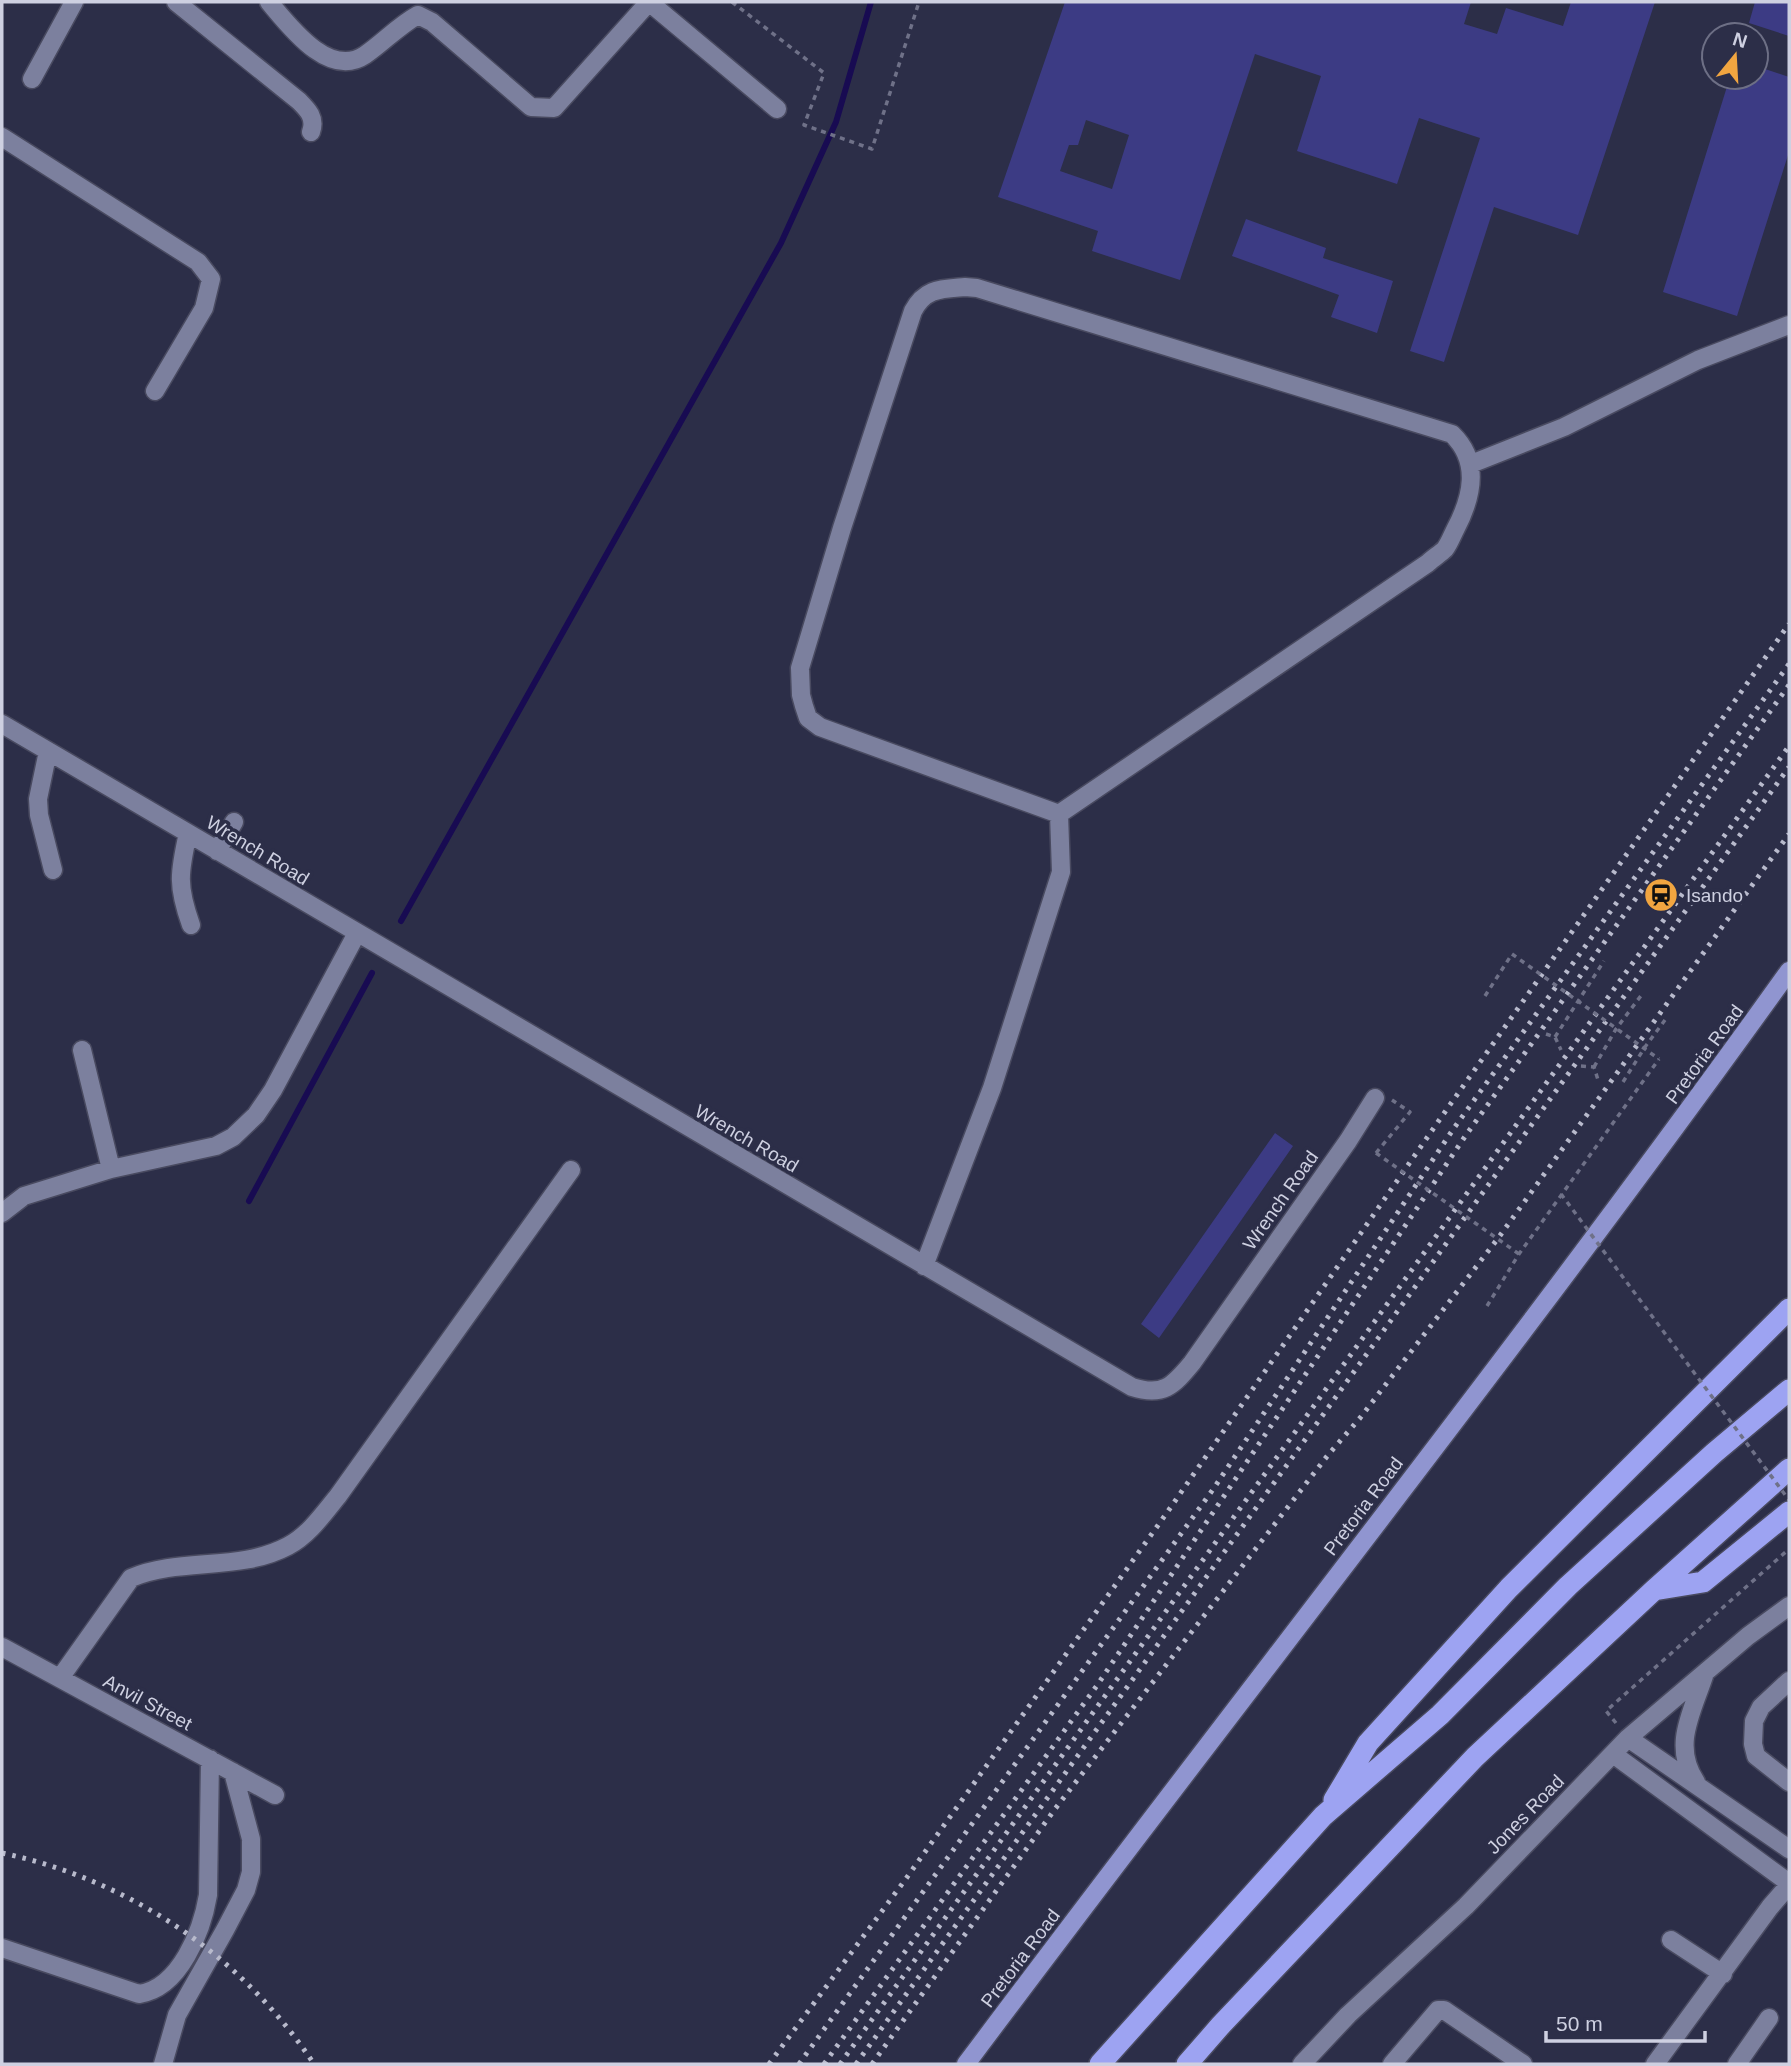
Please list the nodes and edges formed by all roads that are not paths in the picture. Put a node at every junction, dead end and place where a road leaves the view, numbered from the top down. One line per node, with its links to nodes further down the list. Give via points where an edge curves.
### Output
1 (74, 2): 5 (street)
2 (176, 2): 7 (street, via 299,101 311,114)
3 (269, 2): 4 (street, via 327,58 344,62 363,56 418,15 531,107 554,108)
4 (649, 2): 6 (street)
5 (32, 79)
6 (777, 109)
7 (312, 132)
8 (2, 137): 10 (street, via 198,262 211,279 204,308)
9 (1789, 325): 11 (street, via 1698,360 1564,427)
10 (155, 391)
11 (1471, 464): 14 (street, via 1468,503 1446,548); 14 (street, via 1452,434 977,288 944,289 920,298 800,668 801,695 808,718 834,734)
12 (2, 724): 13 (street, Wrench Road)
13 (48, 751): 16 (street, Wrench Road); 18 (street, via 38,799)
14 (1059, 814): 27 (street, via 1060,872 992,1088)
15 (233, 822): 17 (street)
16 (188, 833): 17 (street, Wrench Road); 19 (street, via 180,871 181,896)
17 (217, 851): 20 (street, Wrench Road)
18 (53, 870)
19 (191, 925)
20 (357, 933): 24 (street, via 256,1115 216,1146); 27 (street, Wrench Road)
21 (1789, 971): 53 (main road, Pretoria Road, via 1659,1153)
22 (82, 1050): 24 (street)
23 (1375, 1098): 27 (street, Wrench Road, via 1192,1363 1166,1388 1154,1392 1132,1387)
24 (111, 1170): 26 (street, via 24,1196)
25 (571, 1170): 36 (street, via 313,1526 289,1545 244,1561 148,1570 131,1578)
26 (2, 1212)
27 (923, 1266)
28 (1789, 1309): 45 (highway, via 1508,1588 1368,1743)
29 (1789, 1390): 45 (highway, via 1568,1586 1440,1715)
30 (1789, 1469): 32 (highway)
31 (1789, 1512): 32 (highway, via 1703,1583)
32 (1654, 1590): 55 (highway, via 1475,1757)
33 (1789, 1606): 35 (street, Jones Road)
34 (2, 1647): 36 (street, Anvil Street)
35 (1705, 1673): 38 (street, Jones Road); 43 (street, via 1683,1744 1685,1763)
36 (60, 1678): 40 (street, Anvil Street)
37 (1789, 1681): 42 (street, via 1761,1707 1754,1721 1753,1744 1756,1756)
38 (1628, 1738): 39 (street, Jones Road); 43 (street)
39 (1613, 1754): 47 (street); 56 (street, Jones Road, via 1466,1906 1348,2015)
40 (209, 1759): 41 (street, Anvil Street); 49 (street, via 205,1916 189,1953 157,1988 139,1994)
41 (233, 1772): 44 (street, Anvil Street); 52 (street, via 251,1839 251,1872 246,1890 177,2015)
42 (1789, 1782)
43 (1699, 1786): 46 (street)
44 (275, 1795)
45 (1324, 1816): 54 (highway)
46 (1789, 1849)
47 (1789, 1884): 50 (street)
48 (1671, 1940): 50 (street)
49 (2, 1948)
50 (1723, 1974): 59 (street)
51 (1769, 2018): 60 (street)
52 (163, 2064)
53 (966, 2064)
54 (1100, 2064)
55 (1187, 2064)
56 (1303, 2064)
57 (1392, 2064): 58 (street, via 1438,2010 1451,2013)
58 (1523, 2064)
59 (1655, 2064)
60 (1737, 2064)

